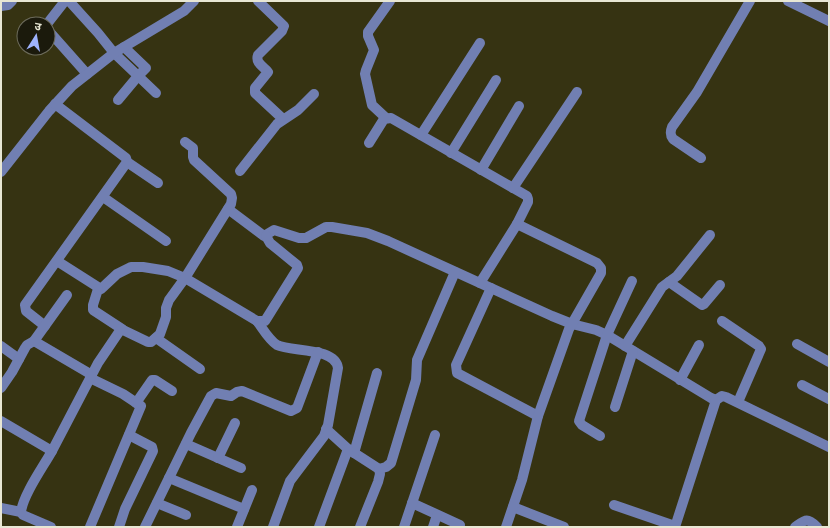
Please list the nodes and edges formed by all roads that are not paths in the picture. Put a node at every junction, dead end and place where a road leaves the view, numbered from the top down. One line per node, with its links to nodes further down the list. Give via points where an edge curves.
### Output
1 (12, 1): 9 (street)
2 (65, 1): 10 (street)
3 (69, 1): 15 (street)
4 (194, 1): 14 (street, via 184,11)
5 (258, 1): 26 (street, via 284,26 258,55 258,62 268,72 255,88 255,93)
6 (390, 1): 25 (street, via 368,32 374,50 365,74 372,105)
7 (750, 1): 31 (street, via 697,92 670,132 673,139)
8 (788, 1): 11 (street)
9 (1, 6)
10 (53, 16)
11 (829, 21)
12 (56, 39): 16 (street)
13 (480, 43): 27 (street)
14 (124, 47): 15 (street); 17 (street, via 146,67)
15 (114, 54): 16 (street); 17 (street)
16 (87, 74): 23 (street)
17 (138, 76): 20 (street); 22 (street)
18 (496, 80): 30 (street)
19 (577, 92): 37 (street)
20 (156, 93)
21 (314, 94): 26 (street, via 298,110)
22 (118, 100)
23 (55, 104): 32 (street, via 126,158); 35 (street)
24 (520, 106): 33 (street)
25 (386, 118): 27 (street, via 391,118); 29 (street)
26 (283, 119): 34 (street)
27 (421, 136): 30 (street)
28 (185, 142): 39 (street, via 193,148 194,160 231,194 232,201)
29 (369, 143)
30 (451, 153): 33 (street)
31 (701, 158)
32 (127, 162): 36 (street); 38 (street)
33 (481, 170): 37 (street)
34 (240, 171)
35 (1, 172)
36 (158, 184)
37 (513, 188): 40 (street, via 528,199)
38 (103, 197): 43 (street); 44 (street)
39 (228, 209): 42 (street); 46 (street)
40 (517, 224): 49 (street); 56 (street, via 601,268 601,273)
41 (710, 235): 48 (street, via 677,276)
42 (266, 236): 45 (street, via 274,230 292,237 306,238 326,227 360,231 388,240); 54 (street, via 270,243 298,268 265,320)
43 (166, 241)
44 (57, 261): 51 (street); 57 (street, via 25,305 26,311)
45 (455, 272): 49 (street); 94 (street, via 416,360 416,380 391,463)
46 (185, 278): 51 (street, via 168,271 135,266 117,274 102,288); 54 (street); 60 (street, via 169,300 166,317)
47 (632, 281): 59 (street)
48 (669, 282): 50 (street, via 702,305); 65 (street, via 662,287)
49 (480, 283): 52 (street)
50 (720, 285)
51 (98, 288): 58 (street, via 93,310)
52 (491, 288): 56 (street); 81 (street, via 456,365 457,373)
53 (67, 295): 57 (street)
54 (257, 321): 66 (street, via 278,345)
55 (722, 321): 78 (street, via 762,349)
56 (572, 324): 59 (street); 81 (street)
57 (45, 326): 61 (street)
58 (122, 329): 60 (street, via 148,342); 71 (street)
59 (607, 335): 65 (street); 87 (street, via 579,421)
60 (156, 338): 69 (street)
61 (34, 341): 67 (street, via 27,345); 71 (street)
62 (797, 344): 68 (street)
63 (699, 345): 72 (street)
64 (1, 346): 67 (street)
65 (629, 348): 72 (street); 80 (street)
66 (318, 352): 84 (street, via 334,360 338,368); 88 (street, via 297,408 291,411 242,391 232,396 216,393 211,396)
67 (19, 359): 74 (street)
68 (829, 362)
69 (200, 369)
70 (376, 374): 91 (street)
71 (91, 377): 79 (street); 90 (street)
72 (680, 380): 77 (street)
73 (802, 385): 76 (street)
74 (1, 388)
75 (172, 391): 79 (street, via 152,380)
76 (829, 399)
77 (716, 400): 78 (street, via 722,396); 119 (street)
78 (738, 402): 89 (street)
79 (136, 403): 85 (street, via 141,406)
80 (615, 407)
81 (538, 416): 100 (street, via 522,480)
82 (1, 421): 90 (street)
83 (235, 423): 92 (street)
84 (326, 429): 91 (street); 112 (street, via 319,444 290,481)
85 (129, 435): 108 (street); 109 (street, via 152,447 153,451 125,508)
86 (435, 435): 98 (street)
87 (600, 436)
88 (186, 444): 92 (street); 95 (street)
89 (829, 447)
90 (52, 451): 103 (street, via 27,494)
91 (351, 451): 94 (street); 113 (street)
92 (218, 458): 93 (street)
93 (241, 468)
94 (378, 469): 114 (street, via 378,482)
95 (169, 478): 97 (street); 102 (street)
96 (252, 490): 102 (street)
97 (156, 503): 104 (street); 110 (street)
98 (412, 504): 105 (street); 115 (street)
99 (614, 505): 119 (street)
100 (512, 507): 117 (street); 118 (street)
101 (1, 508): 103 (street)
102 (244, 509): 111 (street)
103 (21, 512): 107 (street)
104 (186, 514)
105 (437, 515): 106 (street); 116 (street)
106 (460, 525)
107 (51, 527)
108 (90, 527)
109 (119, 527)
110 (145, 527)
111 (236, 527)
112 (273, 527)
113 (319, 527)
114 (360, 527)
115 (404, 527)
116 (433, 527)
117 (506, 527)
118 (564, 527)
119 (675, 527)
120 (795, 527): 121 (street, via 804,520 812,522)
121 (817, 527)

